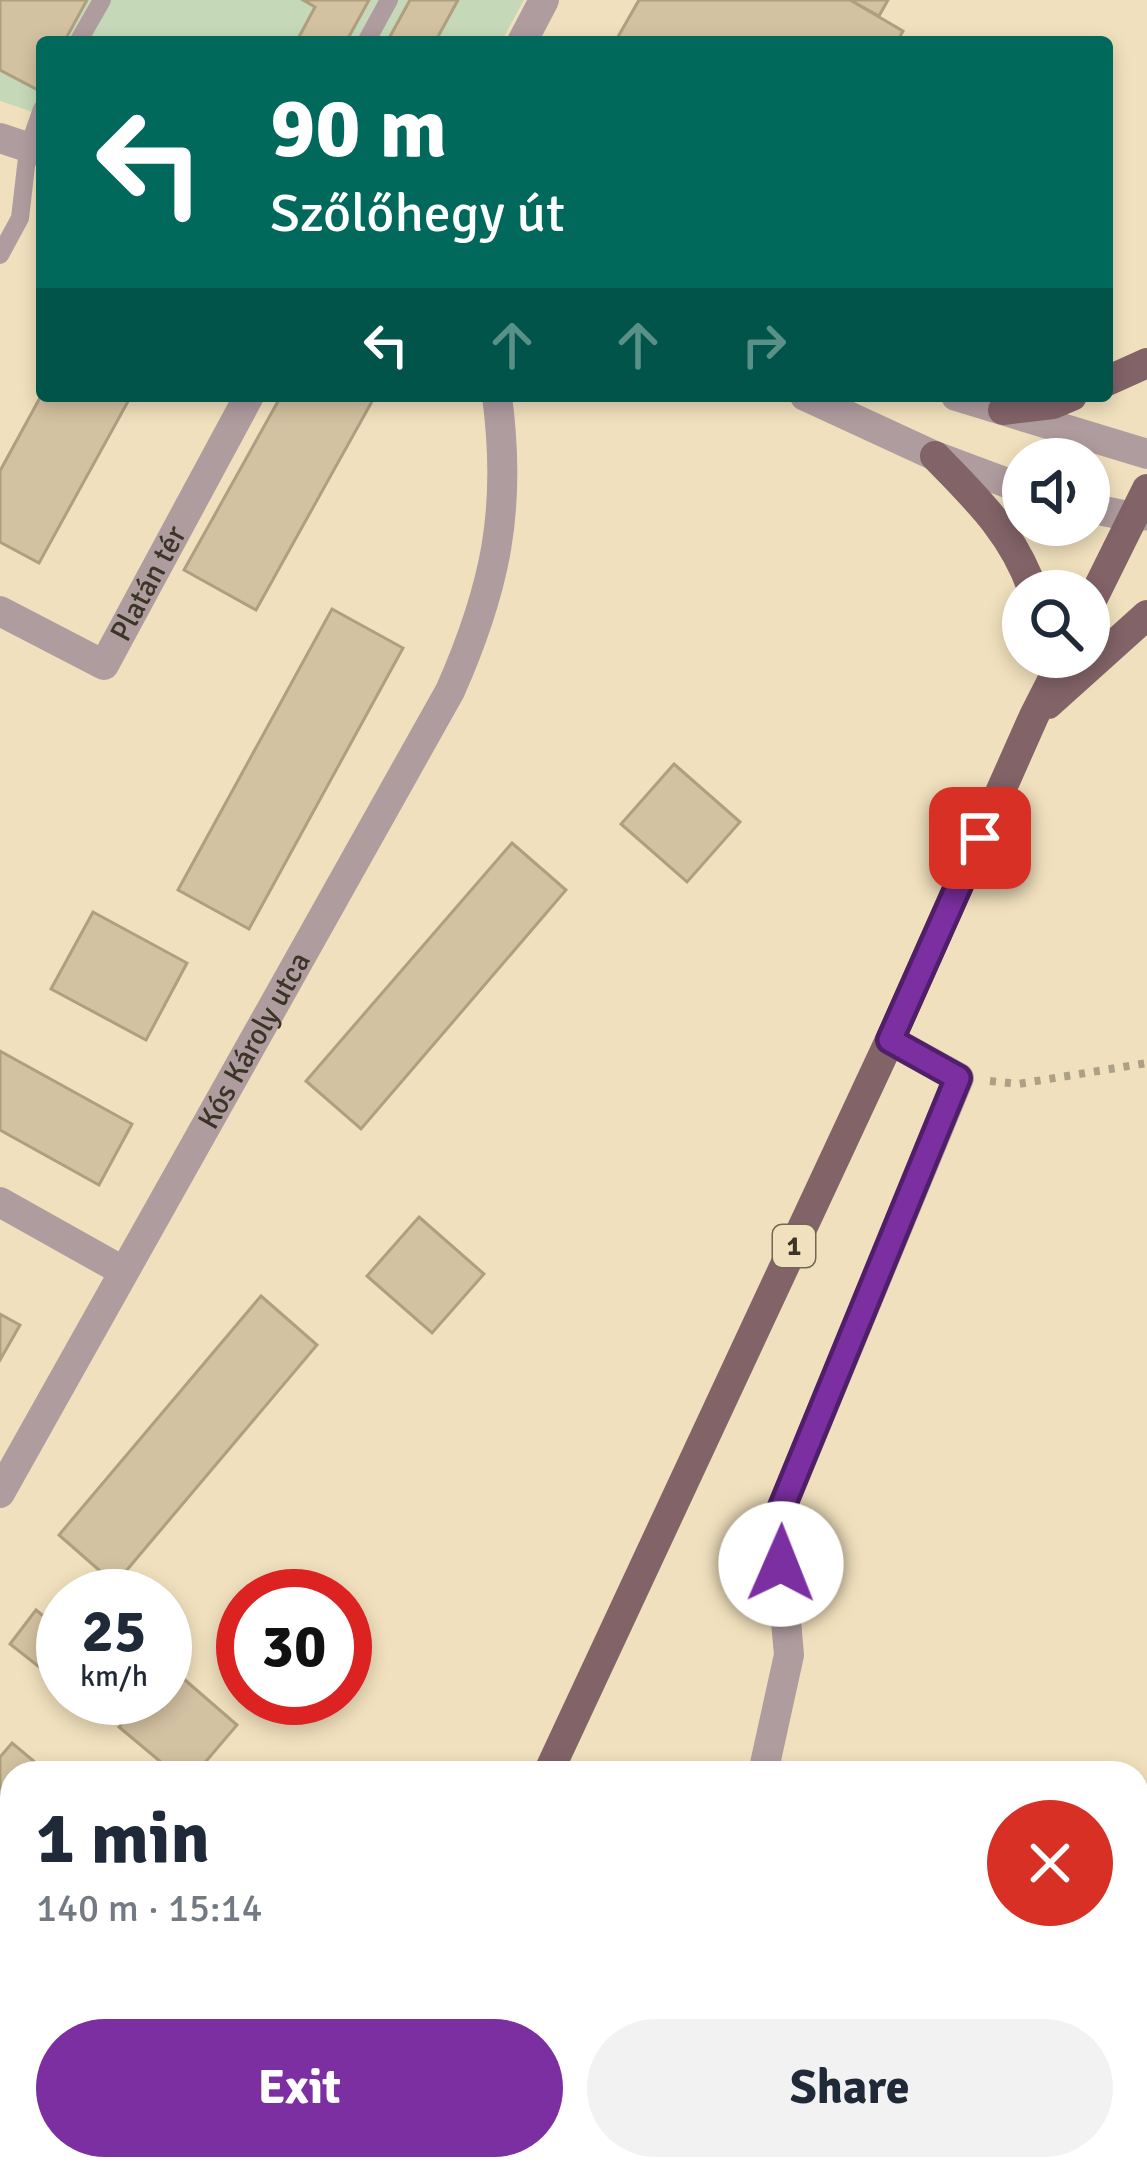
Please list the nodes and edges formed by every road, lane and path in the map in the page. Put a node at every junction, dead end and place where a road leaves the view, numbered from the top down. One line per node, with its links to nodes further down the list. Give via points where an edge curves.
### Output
1 (102, 0): 4 (lane)
2 (389, 0): 5 (lane)
3 (544, 0): 6 (street)
4 (82, 36)
5 (369, 36)
6 (524, 36)
7 (24, 146): 8 (lane, via 20,218)
8 (0, 254)
9 (1147, 363): 10 (main road)
10 (1113, 378)
11 (246, 402): 24 (street, Platán tér, via 104,665)
12 (498, 402): 33 (street, Kós Károly utca, via 500,531 478,623 450,691)
13 (818, 402): 18 (street)
14 (976, 402): 16 (street)
15 (1058, 402): 16 (main road)
16 (1003, 410): 17 (street)
17 (1147, 454)
18 (935, 456): 19 (street); 22 (main road, via 985,508)
19 (1002, 481)
20 (1142, 507): 21 (street); 23 (main road)
21 (1110, 508)
22 (1026, 570)
23 (1108, 570)
24 (0, 611)
25 (1147, 615): 28 (main road)
26 (1043, 678): 28 (main road)
27 (1053, 678): 28 (main road, 1)
28 (1034, 716): 29 (main road, 1)
29 (890, 1040): 31 (street); 35 (main road, 1)
30 (1147, 1063): 31 (path, via 1018,1084)
31 (958, 1078): 36 (street, via 777,1519 789,1655)
32 (0, 1202): 33 (street)
33 (123, 1271): 34 (street, Kós Károly utca)
34 (0, 1493)
35 (554, 1761)
36 (766, 1761)

